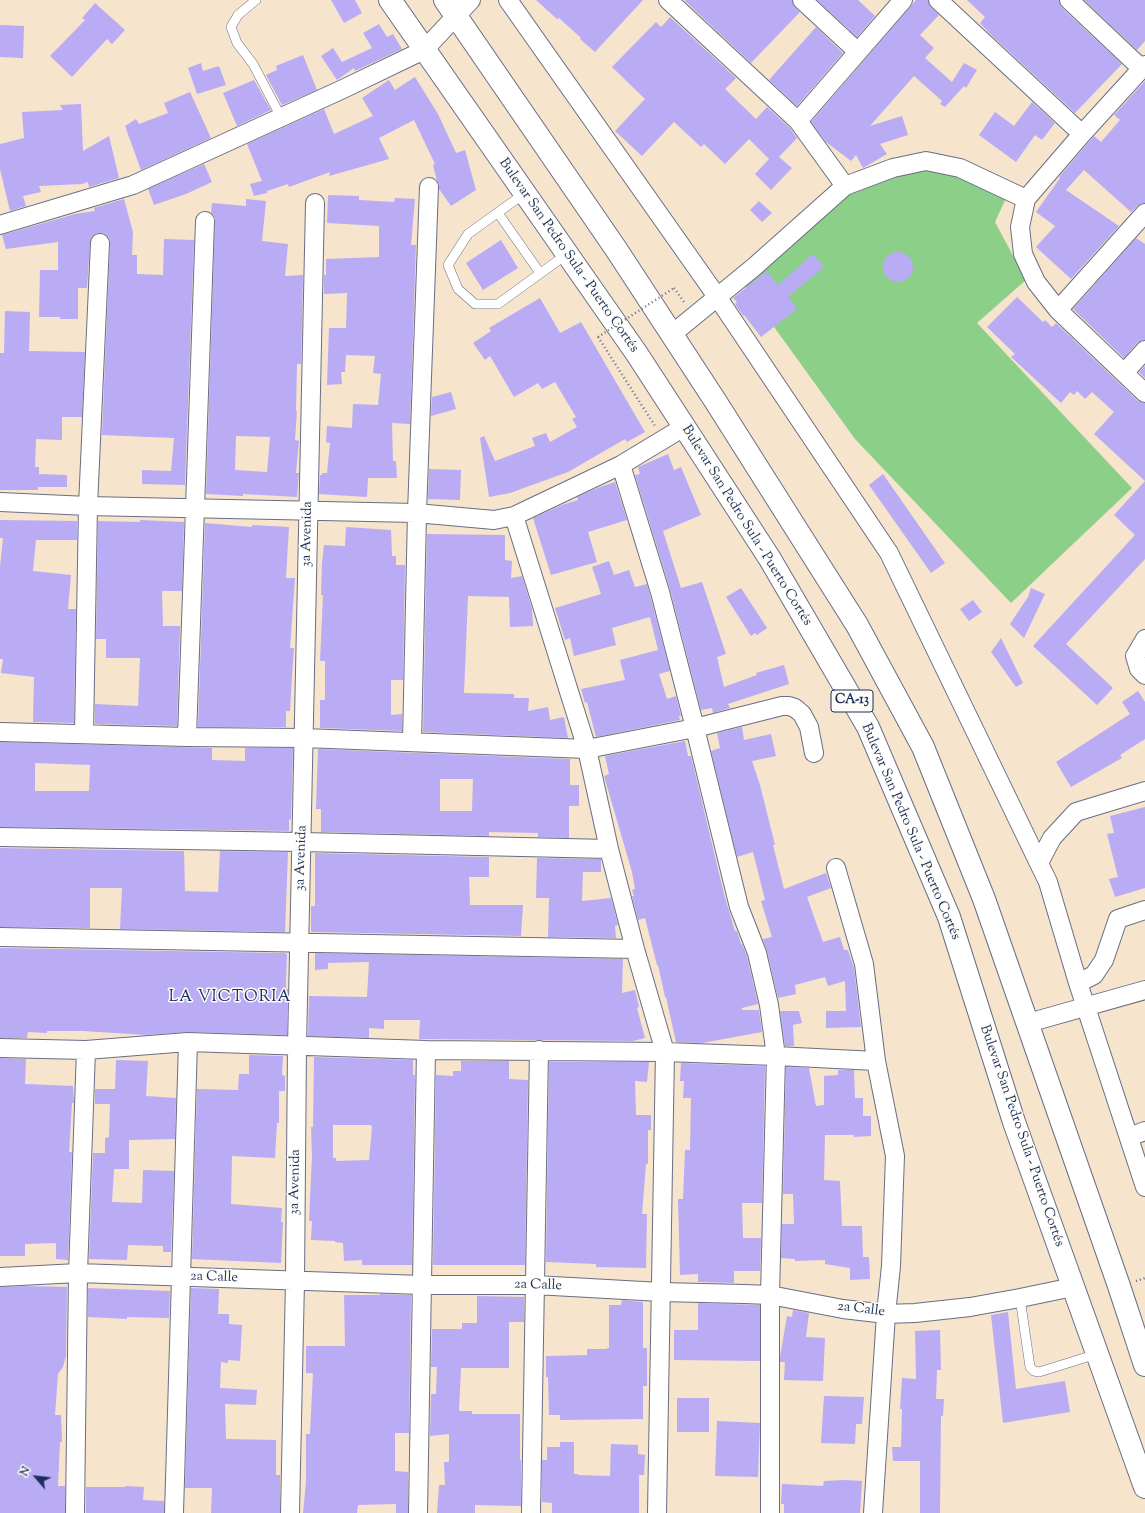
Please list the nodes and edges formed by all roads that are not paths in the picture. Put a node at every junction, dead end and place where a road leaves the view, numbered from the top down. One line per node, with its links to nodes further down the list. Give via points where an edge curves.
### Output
1 (256, 0): 14 (lane, via 238,15 231,27 237,43 252,64)
2 (390, 0): 11 (highway, Bulevar San Pedro Sula - Puerto Cortés / CA-13)
3 (471, 0): 10 (street)
4 (508, 0): 29 (street)
5 (668, 0): 15 (street)
6 (802, 0): 12 (street)
7 (903, 0): 12 (street)
8 (938, 0): 16 (street)
9 (1069, 0): 13 (street)
10 (451, 8): 11 (street); 31 (highway, CA-13, via 616,249)
11 (424, 50): 14 (street); 19 (highway, Bulevar San Pedro Sula - Puerto Cortés / CA-13)
12 (858, 52): 15 (street)
13 (1143, 67): 16 (street)
14 (281, 117): 25 (street, via 132,185)
15 (798, 121): 17 (street)
16 (1082, 134): 20 (street)
17 (845, 186): 20 (street, via 893,168 926,161 960,168); 29 (street)
18 (429, 187): 41 (street)
19 (525, 193): 22 (lane); 27 (highway, Bulevar San Pedro Sula - Puerto Cortés / CA-13)
20 (1026, 199): 30 (street, via 1020,227 1024,254 1036,282)
21 (316, 203): 40 (street, 3a Avenida)
22 (498, 213): 28 (lane); 28 (lane, via 468,234 448,265 458,288 475,304 498,304)
23 (1145, 213): 30 (street)
24 (205, 221): 39 (street)
25 (0, 225)
26 (100, 242): 38 (street)
27 (567, 254): 28 (lane); 35 (highway, Bulevar San Pedro Sula - Puerto Cortés / CA-13)
28 (540, 273)
29 (718, 298): 31 (street); 57 (street, via 888,553)
30 (1058, 310): 33 (street)
31 (671, 335): 66 (highway, CA-13, via 857,625 923,747 984,900)
32 (1145, 350): 33 (street)
33 (1124, 373): 34 (street)
34 (1145, 393)
35 (684, 427): 36 (street); 84 (highway, Bulevar San Pedro Sula - Puerto Cortés / CA-13, via 770,559 868,727 949,917 1014,1122)
36 (621, 465): 42 (street); 45 (street, via 660,592)
37 (0, 502): 38 (street)
38 (88, 506): 39 (street); 47 (street)
39 (196, 508): 40 (street); 48 (street)
40 (308, 510): 41 (street); 49 (street, 3a Avenida)
41 (417, 513): 42 (street, via 494,520); 50 (street)
42 (514, 516): 51 (street)
43 (1145, 639): 44 (street, via 1135,656 1138,669)
44 (1145, 675)
45 (695, 728): 51 (street); 52 (street, via 789,706 802,714 809,727); 74 (street, via 738,907 757,953 769,1005)
46 (0, 732): 47 (street)
47 (84, 734): 48 (street)
48 (187, 737): 49 (street)
49 (304, 738): 50 (street); 55 (street, 3a Avenida)
50 (412, 742): 51 (street)
51 (588, 749): 56 (street)
52 (814, 753)
53 (1145, 791): 57 (street, via 1076,812 1052,838)
54 (0, 837): 55 (street)
55 (302, 842): 56 (street); 61 (street, 3a Avenida)
56 (609, 849): 62 (street)
57 (1039, 863): 63 (street, via 1048,882)
58 (836, 868): 75 (street, via 864,964)
59 (1145, 910): 63 (street, via 1118,919 1104,960 1094,975)
60 (0, 937): 61 (street)
61 (299, 943): 62 (street); 68 (street, 3a Avenida)
62 (635, 949): 73 (street)
63 (1078, 983): 65 (street)
64 (1145, 990): 65 (street)
65 (1086, 1006): 66 (street); 76 (street)
66 (1028, 1023): 90 (highway, CA-13)
67 (188, 1042): 68 (street); 70 (street); 80 (street)
68 (297, 1046): 71 (street); 81 (street, 3a Avenida)
69 (0, 1048): 70 (street)
70 (86, 1050): 78 (street)
71 (426, 1050): 72 (street); 82 (street)
72 (539, 1050): 73 (street); 83 (street)
73 (665, 1052): 74 (street); 85 (street)
74 (776, 1056): 75 (street); 86 (street)
75 (876, 1061): 88 (street, via 895,1156 891,1266)
76 (1137, 1134): 77 (street)
77 (1145, 1187)
78 (78, 1273): 79 (street, 2a Calle); 80 (street, 2a Calle); 92 (street)
79 (0, 1277)
80 (180, 1277): 81 (street, 2a Calle); 93 (street)
81 (295, 1281): 82 (street, 2a Calle); 94 (street, 3a Avenida)
82 (422, 1285): 83 (street, 2a Calle); 95 (street)
83 (535, 1285): 85 (street, 2a Calle); 96 (street)
84 (1073, 1287): 87 (street, 2a Calle); 89 (highway, Bulevar San Pedro Sula - Puerto Cortés / CA-13)
85 (661, 1292): 86 (street, 2a Calle); 97 (street)
86 (770, 1295): 88 (street, 2a Calle, via 843,1309); 98 (street)
87 (1020, 1298): 88 (street, 2a Calle, via 915,1313); 89 (lane, via 1030,1366 1034,1371 1039,1372)
88 (886, 1314): 99 (street)
89 (1098, 1354): 91 (highway, Bulevar San Pedro Sula - Puerto Cortés / CA-13)
90 (1145, 1365)
91 (1145, 1487)
92 (75, 1513)
93 (174, 1513)
94 (290, 1513)
95 (418, 1513)
96 (531, 1513)
97 (656, 1513)
98 (770, 1513)
99 (873, 1513)

